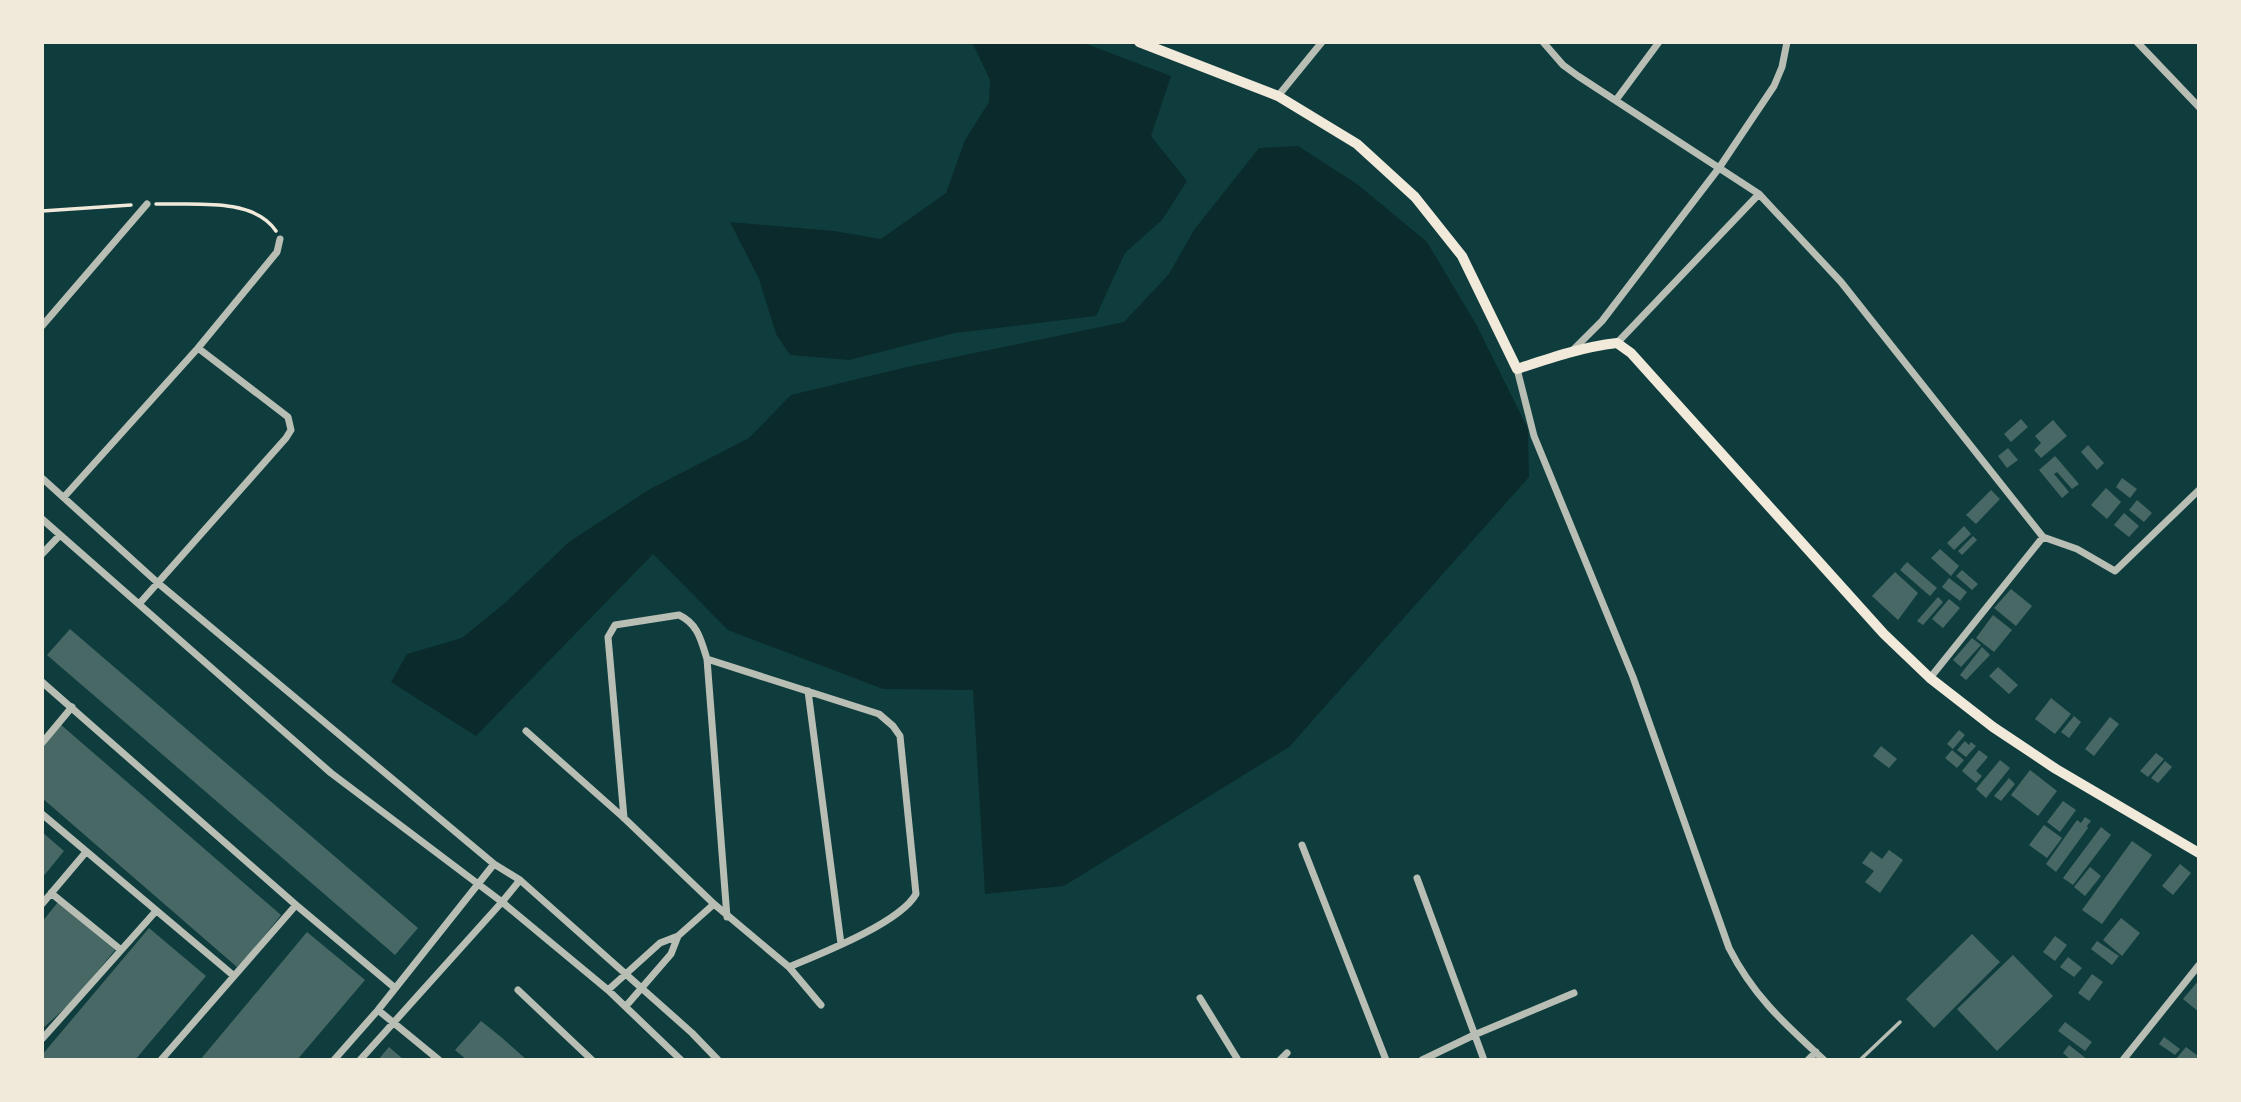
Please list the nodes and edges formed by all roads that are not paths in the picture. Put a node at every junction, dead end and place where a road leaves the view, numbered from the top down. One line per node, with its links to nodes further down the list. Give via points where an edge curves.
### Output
1 (1139, 42): 7 (main road)
2 (1322, 42): 7 (street)
3 (1543, 42): 8 (street, via 1563,65)
4 (1659, 42): 8 (street)
5 (1787, 42): 10 (street, via 1774,86)
6 (2137, 42): 9 (street)
7 (1278, 96): 18 (main road, via 1357,144 1415,197 1462,256)
8 (1616, 100): 10 (street)
9 (2199, 107)
10 (1719, 168): 11 (street); 17 (street, via 1602,321)
11 (1759, 194): 15 (street); 24 (street, via 1842,282)
12 (147, 204): 14 (street)
13 (280, 239): 16 (street, via 278,252)
14 (42, 326)
15 (1617, 343): 17 (main road); 29 (main road, via 1631,353 1884,634)
16 (198, 348): 21 (street); 26 (street, via 288,417 291,430)
17 (1573, 350): 18 (main road)
18 (1517, 369): 71 (street, via 1535,436 1633,677 1730,948 1763,1001)
19 (42, 478): 21 (street)
20 (2199, 490): 24 (street, via 2115,571 2077,549)
21 (64, 496): 26 (street)
22 (42, 519): 23 (street)
23 (60, 535): 25 (street); 27 (street)
24 (2043, 537): 29 (street)
25 (42, 554)
26 (158, 583): 27 (street); 40 (street)
27 (139, 604): 43 (street, via 331,773)
28 (707, 659): 31 (street); 36 (street, via 697,629 679,615 615,625 611,631); 50 (street)
29 (1930, 678): 39 (main road, via 2035,755)
30 (42, 682): 32 (street)
31 (808, 691): 52 (street); 52 (street, via 879,714 900,736 916,894 904,910)
32 (72, 707): 34 (street); 48 (street)
33 (526, 731): 36 (street)
34 (42, 743)
35 (42, 814): 38 (street)
36 (624, 818): 47 (street)
37 (1302, 845): 82 (street)
38 (86, 852): 44 (street); 49 (street)
39 (2199, 853)
40 (494, 864): 42 (street); 43 (street)
41 (1417, 878): 69 (street)
42 (520, 880): 45 (street); 56 (street)
43 (477, 884): 45 (street); 58 (street)
44 (51, 893): 46 (street); 53 (street)
45 (502, 902): 61 (street); 67 (street)
46 (42, 904)
47 (714, 904): 50 (street); 51 (street)
48 (296, 905): 57 (street); 58 (street)
49 (156, 911): 53 (street); 57 (street)
50 (727, 917): 55 (street)
51 (678, 936): 56 (street, via 660,943); 59 (street, via 671,954)
52 (841, 944): 55 (street)
53 (121, 950): 70 (street)
54 (2199, 965): 88 (street)
55 (789, 967): 64 (street)
56 (626, 972): 59 (street); 61 (street)
57 (234, 976): 73 (street)
58 (395, 988): 66 (street)
59 (643, 988): 65 (street); 79 (street)
60 (518, 990): 77 (street)
61 (608, 990): 65 (street)
62 (1574, 993): 69 (street)
63 (1200, 998): 80 (street)
64 (821, 1005)
65 (625, 1006): 78 (street)
66 (378, 1010): 67 (street); 74 (street)
67 (394, 1022): 75 (street); 76 (street)
68 (1900, 1022): 87 (lane)
69 (1474, 1035): 83 (street); 84 (street)
70 (42, 1039)
71 (1816, 1052): 85 (street); 86 (street)
72 (1287, 1053): 81 (street)
73 (161, 1060)
74 (334, 1060)
75 (360, 1060)
76 (439, 1060)
77 (592, 1060)
78 (681, 1060)
79 (718, 1060)
80 (1238, 1060)
81 (1280, 1060)
82 (1386, 1060)
83 (1422, 1060)
84 (1484, 1060)
85 (1808, 1060)
86 (1824, 1060)
87 (1860, 1060)
88 (2123, 1060)

